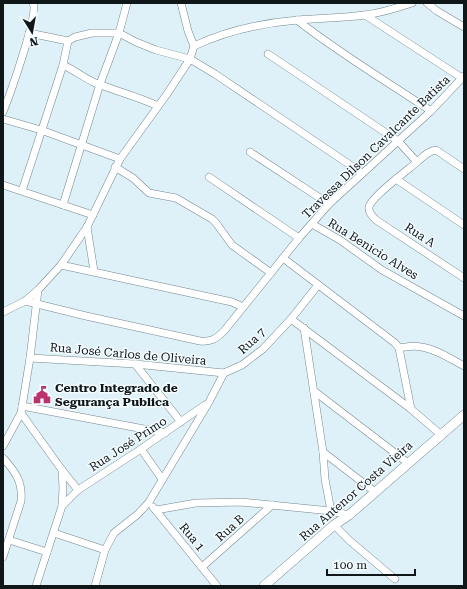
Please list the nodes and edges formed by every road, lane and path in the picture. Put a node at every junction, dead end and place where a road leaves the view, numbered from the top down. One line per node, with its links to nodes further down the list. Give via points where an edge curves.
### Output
1 (33, 3): 9 (street, via 35,8)
2 (127, 3): 10 (street)
3 (181, 3): 12 (street)
4 (412, 3): 6 (street)
5 (427, 3): 8 (street)
6 (365, 15): 7 (street); 16 (street)
7 (297, 20): 12 (street, via 247,28); 19 (street, via 361,66)
8 (464, 27)
9 (29, 33): 11 (street); 20 (street)
10 (119, 33): 11 (street, via 92,32); 14 (street, via 156,50); 17 (street)
11 (68, 41): 15 (street)
12 (194, 46): 14 (street)
13 (268, 54): 23 (street)
14 (190, 60): 18 (street); 30 (street, via 215,74)
15 (63, 65): 17 (street); 22 (street)
16 (463, 77): 19 (street, Travessa Dilson Cavalcante Batista)
17 (100, 84): 18 (street); 24 (street)
18 (158, 106): 26 (street)
19 (431, 111): 23 (street, Travessa Dilson Cavalcante Batista)
20 (3, 112)
21 (3, 119): 22 (street)
22 (42, 130): 24 (street); 34 (street)
23 (398, 141): 27 (street); 30 (street, Travessa Dilson Cavalcante Batista)
24 (82, 145): 26 (street); 36 (street)
25 (250, 152): 35 (street)
26 (120, 159): 28 (street)
27 (417, 162): 29 (street, via 436,150); 32 (street)
28 (115, 167): 37 (street); 45 (street, via 133,178 145,191 176,198 212,219 232,245)
29 (464, 169)
30 (362, 173): 35 (street, Travessa Dilson Cavalcante Batista)
31 (209, 177): 41 (street)
32 (396, 179): 39 (street); 46 (street, Rua A, via 372,202 369,207 370,214)
33 (3, 185): 34 (street)
34 (22, 191): 36 (street)
35 (329, 204): 38 (street, Travessa Dilson Cavalcante Batista)
36 (63, 205): 37 (street)
37 (93, 216): 40 (street)
38 (312, 224): 41 (street, Travessa Dilson Cavalcante Batista); 53 (street, Rua Benicio Alves, via 340,240 382,270)
39 (464, 225)
40 (87, 227): 43 (street); 44 (street)
41 (299, 238): 42 (street, Travessa Dilson Cavalcante Batista)
42 (283, 258): 45 (street, Travessa Dilson Cavalcante Batista); 47 (street)
43 (61, 265): 44 (street); 48 (street)
44 (94, 272): 51 (street, via 232,302)
45 (271, 273): 51 (street, Travessa Dilson Cavalcante Batista)
46 (464, 278)
47 (318, 285): 54 (street, Rua 7); 56 (street, via 388,336)
48 (38, 290): 49 (street); 50 (street)
49 (25, 301): 50 (street); 52 (street)
50 (36, 304): 51 (street, Travessa Dilson Cavalcante Batista, via 209,342 218,338); 57 (street)
51 (243, 307)
52 (3, 312)
53 (464, 316)
54 (291, 319): 55 (street); 60 (street, Rua 7, via 252,358)
55 (304, 328): 61 (street); 63 (street)
56 (399, 348): 59 (street, via 425,348); 63 (street)
57 (30, 358): 58 (street, Rua José Carlos de Oliveira); 64 (street)
58 (135, 364): 60 (street, Rua José Carlos de Oliveira); 66 (street)
59 (464, 366)
60 (224, 373): 62 (street)
61 (314, 391): 72 (street); 74 (street)
62 (209, 402): 66 (street, Rua José Primo); 76 (street)
63 (411, 409): 69 (street)
64 (21, 410): 68 (street); 70 (street); 75 (street)
65 (464, 415): 67 (main road, Rua Antenor Costa Vieira)
66 (181, 422): 68 (street, Rua José Primo)
67 (460, 422): 69 (main road, Rua Antenor Costa Vieira)
68 (165, 433): 71 (street, Rua José Primo)
69 (440, 434): 74 (main road, Rua Antenor Costa Vieira)
70 (4, 444)
71 (142, 449): 76 (street); 77 (street, Rua José Primo)
72 (322, 452): 78 (street); 83 (street, via 324,479)
73 (3, 458): 87 (street, via 20,480 22,493)
74 (408, 463): 78 (main road, Rua Antenor Costa Vieira)
75 (62, 470): 77 (street); 81 (street)
76 (162, 479): 79 (street)
77 (78, 490): 81 (street, Rua José Primo)
78 (375, 492): 84 (main road, Rua Antenor Costa Vieira)
79 (149, 502): 82 (street, Rua 1); 88 (street, via 114,533)
80 (272, 505): 82 (street, via 218,502); 83 (street); 91 (street, Rua B)
81 (62, 506): 86 (street)
82 (156, 510): 91 (street, Rua 1)
83 (331, 511): 84 (street)
84 (349, 514): 85 (main road, Rua Antenor Costa Vieira)
85 (334, 525): 92 (street); 96 (main road, Rua Antenor Costa Vieira)
86 (54, 534): 88 (street); 89 (street)
87 (9, 540): 89 (street); 90 (street)
88 (105, 550): 94 (street)
89 (47, 552): 93 (street)
90 (3, 557)
91 (202, 567): 95 (street, Rua 1)
92 (395, 579)
93 (36, 586)
94 (94, 586)
95 (217, 586)
96 (264, 586)

